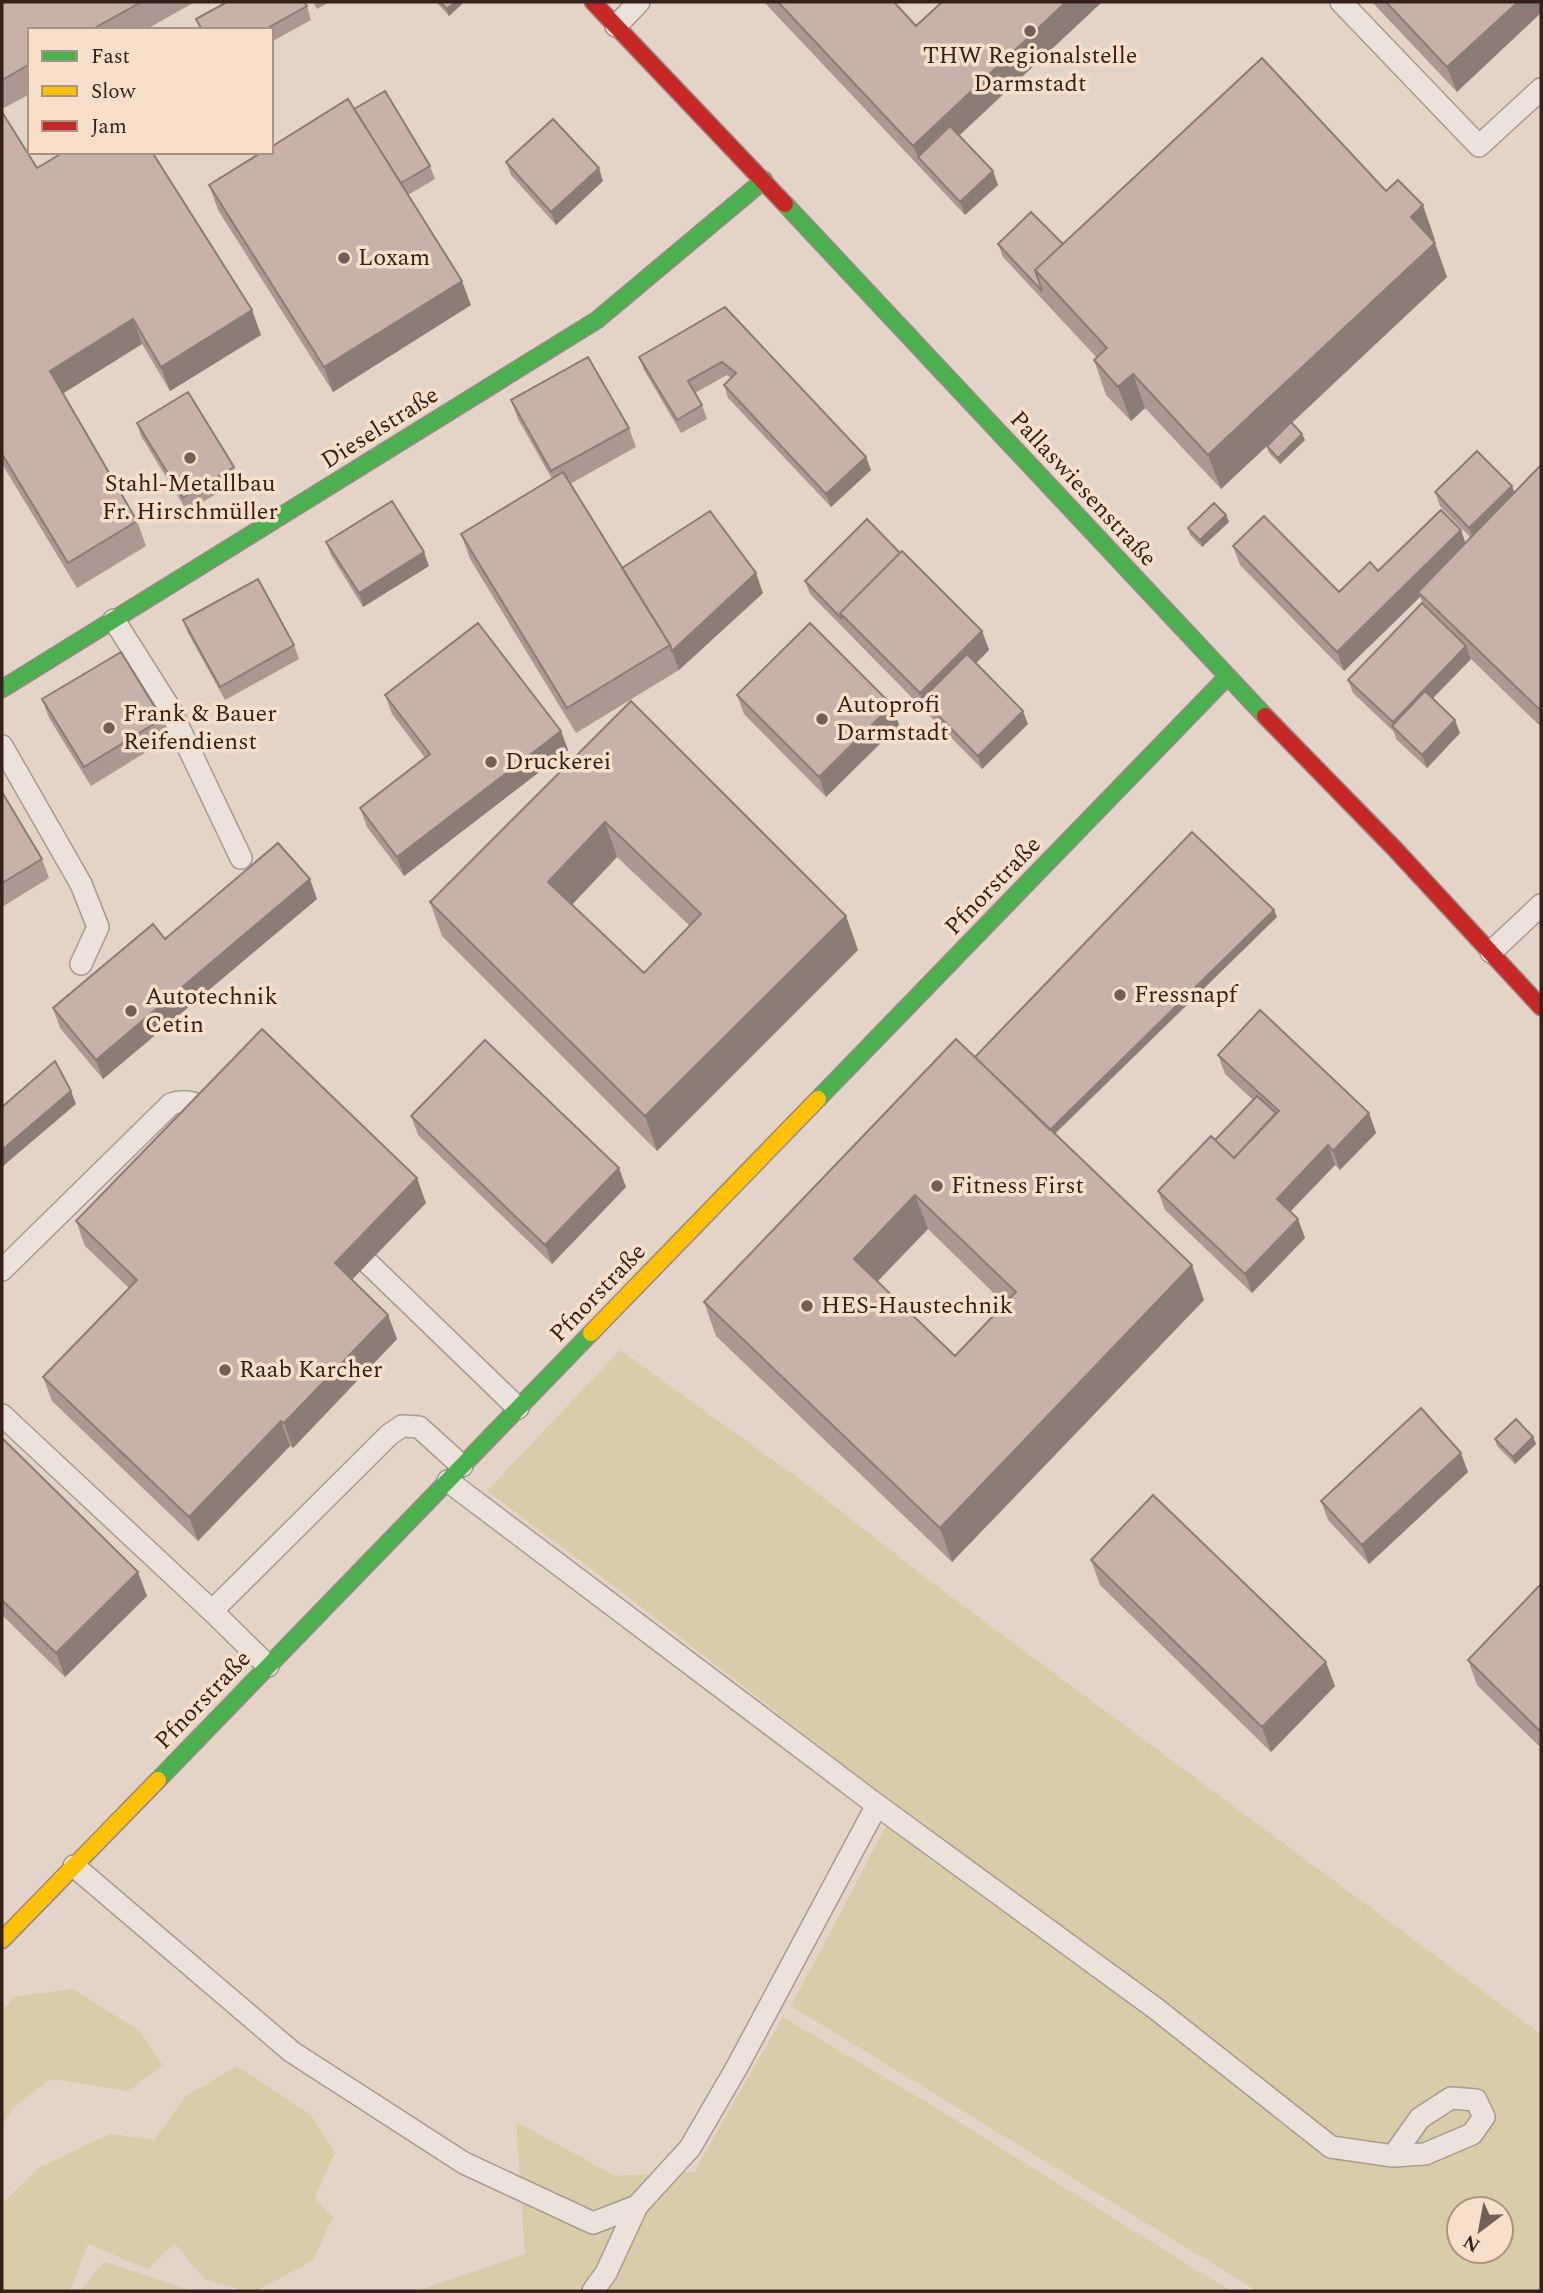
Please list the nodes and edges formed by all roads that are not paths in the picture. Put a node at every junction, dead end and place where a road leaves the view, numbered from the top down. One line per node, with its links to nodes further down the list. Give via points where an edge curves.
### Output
1 (593, 2): 4 (street, Pallaswiesenstraße)
2 (639, 2): 4 (lane)
3 (1341, 2): 5 (lane, via 1479,146)
4 (616, 26): 6 (street, Pallaswiesenstraße)
5 (1541, 89)
6 (764, 180): 7 (street, Dieselstraße, via 597,320); 8 (street, Pallaswiesenstraße)
7 (114, 620): 9 (street, Dieselstraße); 11 (lane, via 169,707)
8 (1227, 677): 13 (street, Pallaswiesenstraße); 19 (street, Pfnorstraße)
9 (2, 689)
10 (2, 746): 14 (lane, via 82,884 98,927)
11 (241, 858)
12 (1541, 905): 13 (lane)
13 (1491, 952): 15 (street, Pallaswiesenstraße)
14 (81, 964)
15 (1541, 1007)
16 (212, 1114): 18 (lane, via 192,1102 171,1104)
17 (368, 1263): 19 (lane)
18 (2, 1270)
19 (519, 1408): 21 (street, Pfnorstraße)
20 (2, 1415): 22 (lane)
21 (455, 1473): 22 (lane, via 419,1427 402,1426); 23 (street, Pfnorstraße); 24 (lane)
22 (212, 1611): 23 (lane)
23 (268, 1666): 25 (street, Pfnorstraße)
24 (877, 1805): 27 (lane, via 1155,2008 1331,2147); 28 (lane, via 690,2148)
25 (74, 1866): 26 (street, Pfnorstraße); 28 (lane, via 292,2052 464,2163 593,2223)
26 (2, 1940)
27 (1393, 2156)
28 (637, 2206): 29 (lane)
29 (593, 2291)

